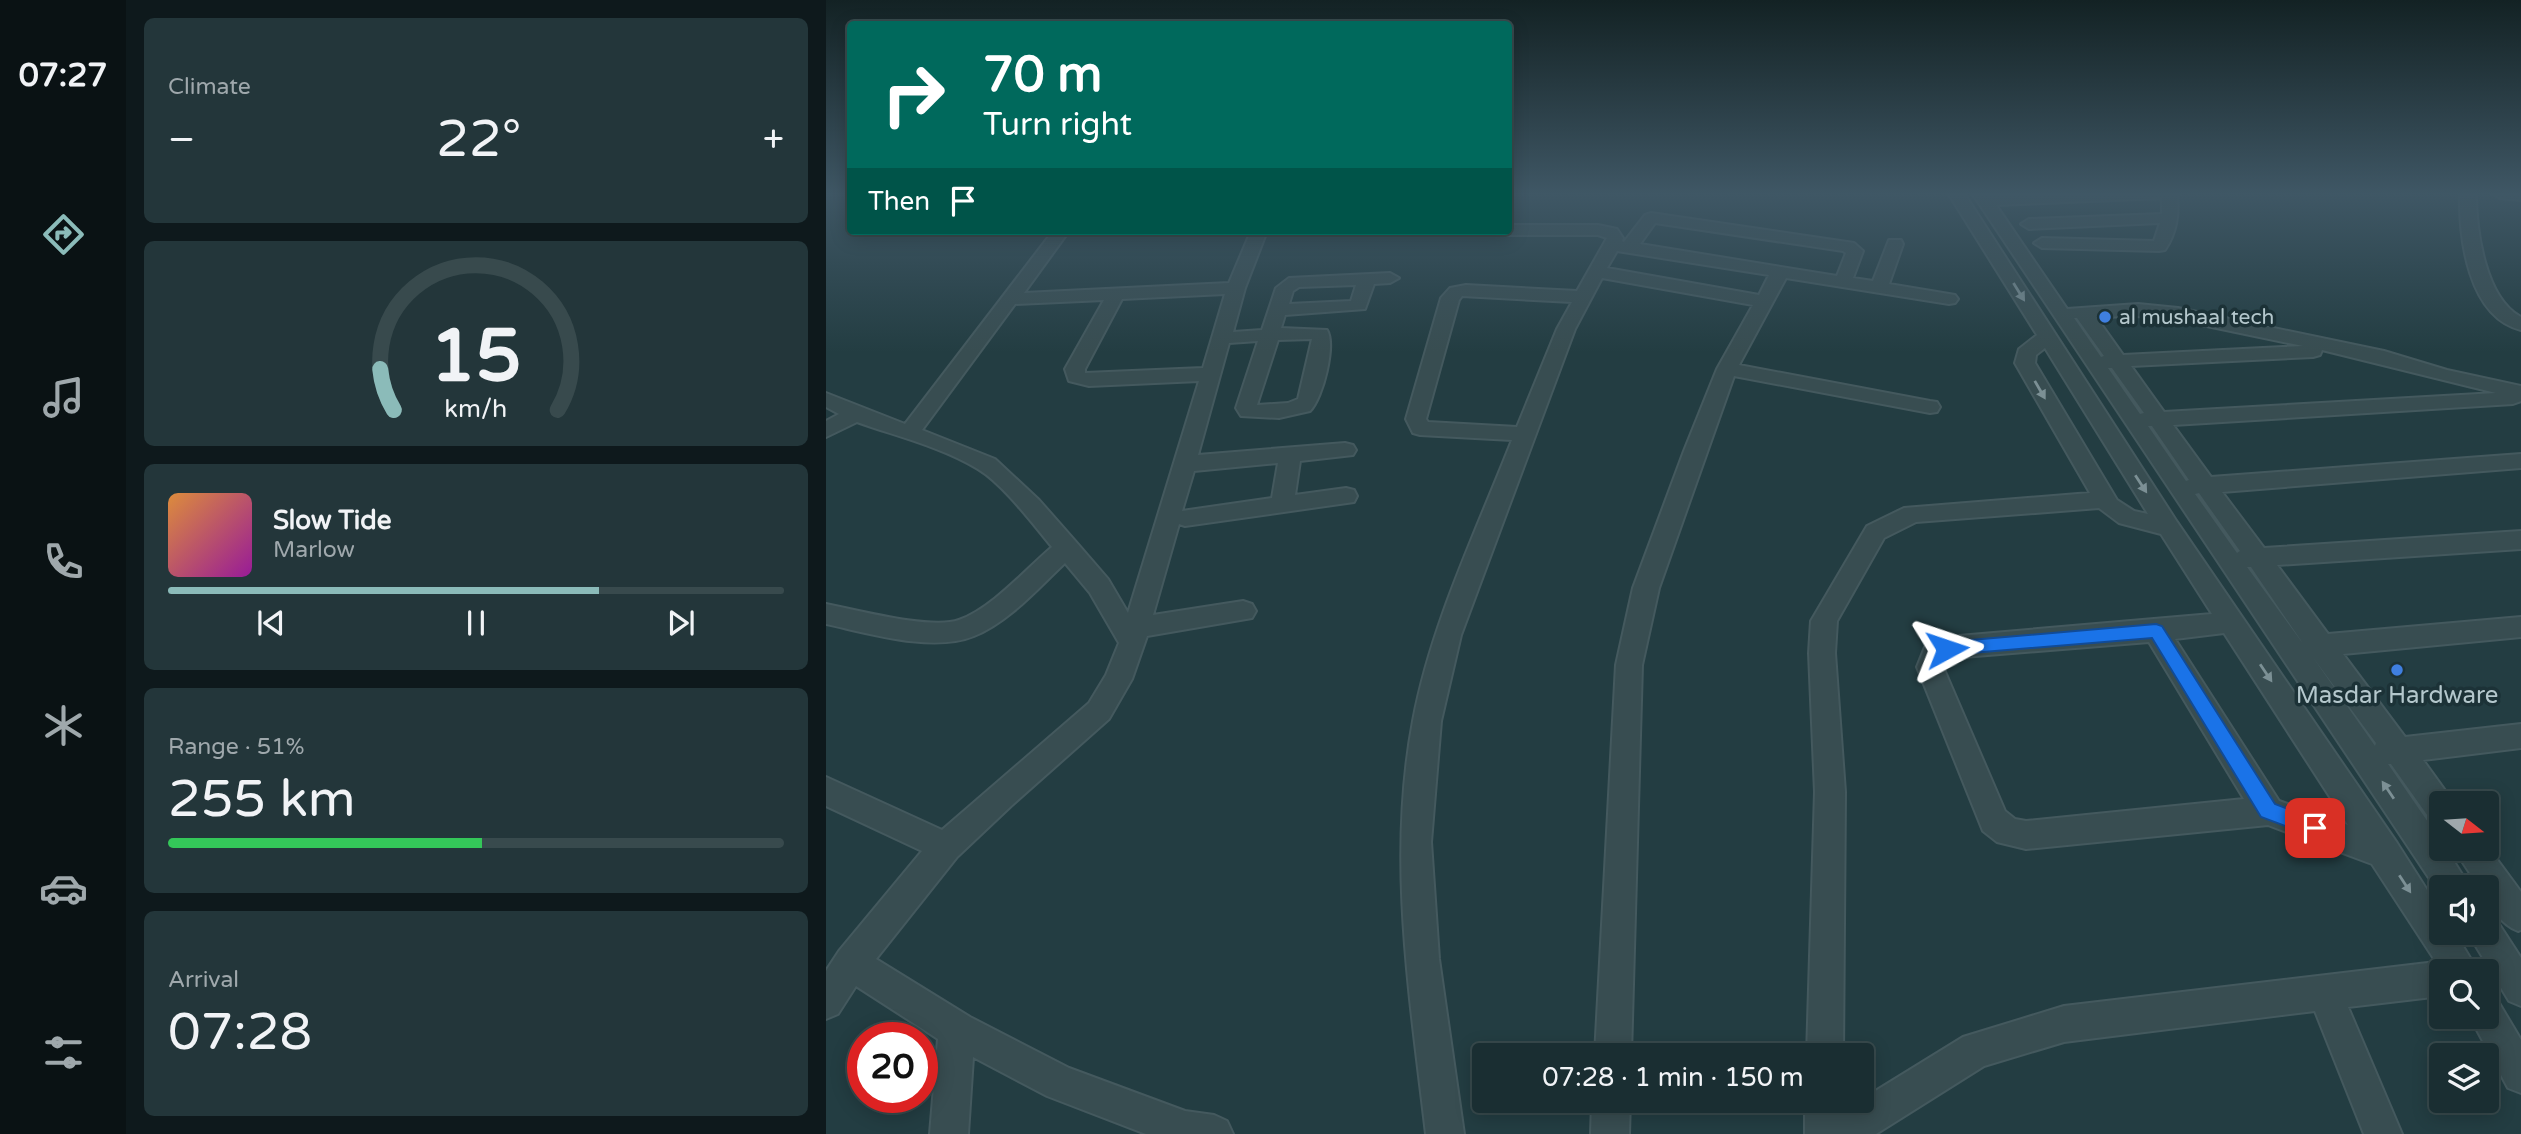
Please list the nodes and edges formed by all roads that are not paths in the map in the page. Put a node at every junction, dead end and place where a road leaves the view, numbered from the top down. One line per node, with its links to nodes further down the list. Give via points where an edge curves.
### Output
1 (1050, 246): 21 (street)
2 (1253, 246): 17 (street)
3 (1621, 246): 12 (street); 13 (street)
4 (1842, 246): 16 (street, via 1855,251)
5 (1894, 246): 18 (street)
6 (1990, 246): 28 (street, one-way to 28)
7 (2030, 246): 11 (street)
8 (2032, 246): 11 (street)
9 (2159, 246): 11 (street)
10 (2475, 246): 26 (street, via 2489,296 2500,312)
11 (2033, 251): 25 (street)
12 (1598, 272): 20 (street); 23 (street)
13 (1780, 272): 16 (street); 23 (street)
14 (1390, 278): 15 (street)
15 (1367, 279): 24 (street, via 1289,284); 24 (street, via 1355,306)
16 (1843, 282): 18 (street)
17 (1236, 288): 19 (street); 29 (street)
18 (1879, 288): 22 (street)
19 (1116, 293): 21 (street); 33 (street, via 1075,369 1076,377)
20 (1584, 297): 45 (street, via 1566,329); 45 (street, via 1466,290 1450,298 1416,419 1420,428)
21 (1010, 299): 44 (street)
22 (1949, 299)
23 (1764, 301): 32 (street)
24 (1278, 310): 27 (street)
25 (2072, 313): 30 (street, via 2158,310); 31 (street)
26 (2521, 324)
27 (1269, 336): 27 (street, via 1320,334 1322,339 1308,401 1298,409 1256,412 1246,408); 29 (street)
28 (2047, 336): 41 (street); 42 (street, one-way to 42, via 2024,358)
29 (1222, 338): 33 (street)
30 (2349, 349): 31 (street); 34 (street)
31 (2106, 362): 39 (street); 40 (street)
32 (1727, 369): 37 (street); 90 (street, via 1646,588 1629,665)
33 (1211, 374): 49 (street)
34 (2521, 391)
35 (2521, 398): 39 (street)
36 (826, 399): 38 (street)
37 (1930, 407)
38 (855, 414): 43 (street); 44 (street)
39 (2158, 419): 40 (street); 50 (street)
40 (2133, 420): 51 (street)
41 (2102, 422): 42 (street); 56 (street, one-way to 56)
42 (2061, 425): 53 (street)
43 (826, 430)
44 (909, 433): 58 (street, via 987,464)
45 (1525, 434): 97 (street, via 1448,635 1427,721 1415,842 1422,959)
46 (1345, 450): 47 (street)
47 (1290, 454): 49 (street); 54 (street)
48 (2521, 461): 50 (street)
49 (1184, 464): 66 (street)
50 (2205, 485): 51 (street); 59 (street)
51 (2178, 487): 60 (street)
52 (1346, 496): 54 (street)
53 (2105, 500): 56 (street, via 2117,513); 91 (street, via 1912,514 1875,532 1824,621 1830,792)
54 (1282, 505): 55 (street)
55 (1185, 518)
56 (2169, 528): 63 (street)
57 (2521, 540): 59 (street)
58 (1067, 548): 62 (street, via 964,629 938,632); 66 (street)
59 (2259, 557): 60 (street); 67 (street)
60 (2228, 559): 68 (street)
61 (1243, 611): 66 (street)
62 (826, 614)
63 (2232, 622): 65 (street); 76 (street, one-way to 76)
64 (2521, 627): 67 (street)
65 (2156, 631): 74 (street); 74 (street, via 1947,649 1934,655 1930,667 1994,821 2008,832 2026,835)
66 (1134, 635): 75 (street, via 1118,679 1099,711)
67 (2325, 645): 68 (street); 70 (street)
68 (2292, 648): 71 (street)
69 (2521, 736): 70 (street)
70 (2400, 751): 71 (street); 73 (street)
71 (2364, 755): 78 (street, one-way to 71)
72 (826, 791): 75 (street)
73 (2429, 791)
74 (2268, 811): 76 (street)
75 (946, 847): 83 (street)
76 (2386, 854): 82 (street, one-way to 82)
77 (2479, 861): 79 (street)
78 (2446, 875)
79 (2519, 914): 80 (street)
80 (2499, 926)
81 (2493, 945): 85 (street)
82 (2453, 959)
83 (851, 963): 87 (street); 89 (street)
84 (2429, 980): 86 (street)
85 (2521, 989)
86 (2324, 992): 100 (street, via 2064,1024 1976,1050); 101 (street)
87 (826, 1002)
88 (2495, 1029): 92 (street)
89 (957, 1030): 95 (street); 96 (street, via 1060,1083 1185,1130)
90 (1613, 1043)
91 (1825, 1043)
92 (2521, 1075)
93 (1611, 1113): 98 (street)
94 (1824, 1113): 99 (street)
95 (949, 1134)
96 (1214, 1134)
97 (1445, 1134)
98 (1610, 1134)
99 (1824, 1134)
100 (1841, 1134)
101 (2384, 1134)

